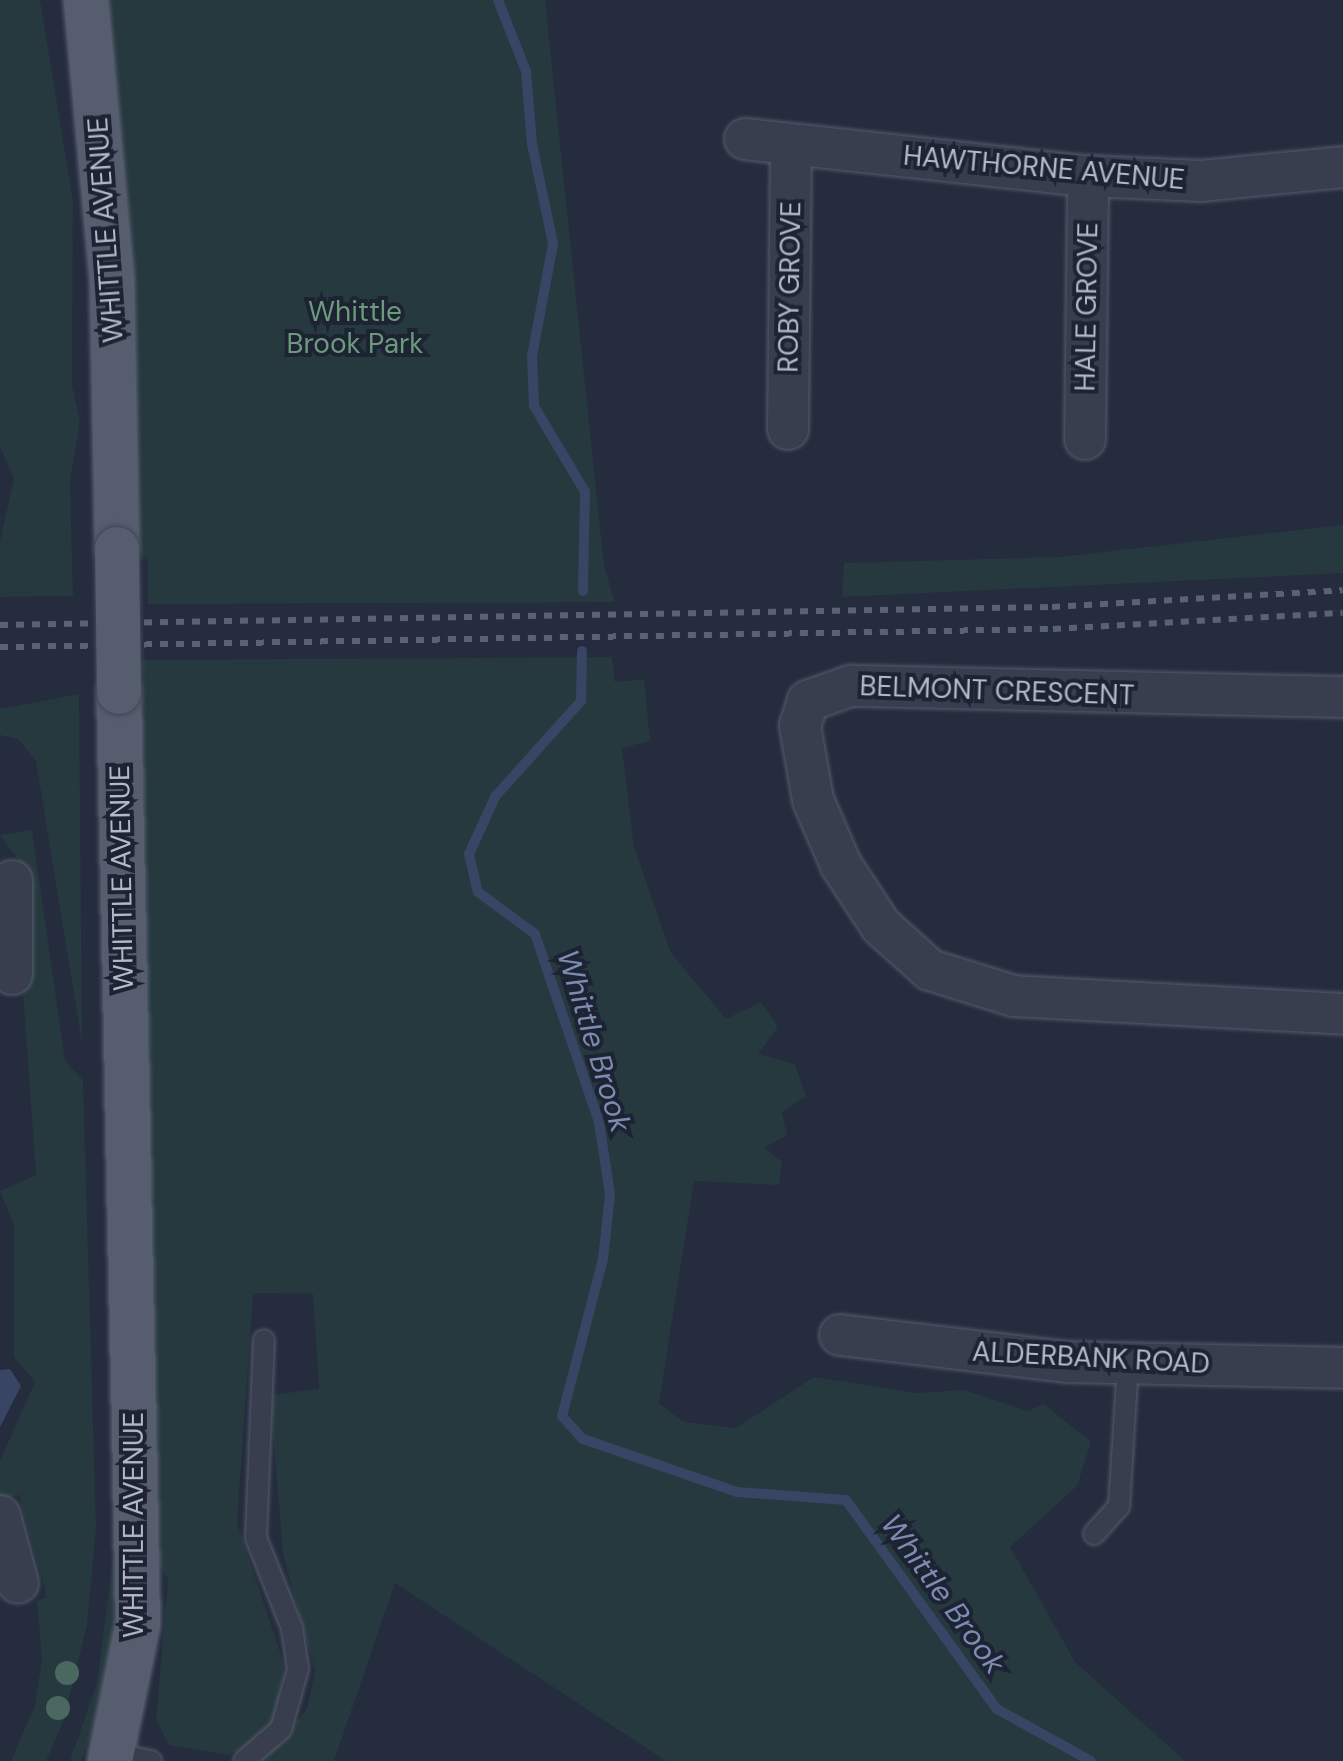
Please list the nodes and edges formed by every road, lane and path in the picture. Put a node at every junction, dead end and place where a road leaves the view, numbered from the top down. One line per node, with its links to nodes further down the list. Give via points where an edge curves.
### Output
1 (87, 6): 18 (main road, WHITTLE AVENUE, bridge, via 103,152 117,549 138,1623)
2 (745, 139): 3 (street, HAWTHORNE AVENUE)
3 (791, 145): 5 (street, HAWTHORNE AVENUE); 6 (street, ROBY GROVE)
4 (1343, 167): 5 (street, HAWTHORNE AVENUE, via 1201,181)
5 (1088, 176): 7 (street, HALE GROVE)
6 (788, 429)
7 (1085, 439)
8 (1343, 697): 12 (street, BELMONT CRESCENT, via 850,686 808,701 800,726 813,800 841,865 881,926 930,970 1014,996)
9 (12, 881): 10 (street)
10 (6, 928): 11 (street)
11 (12, 974)
12 (1343, 1014)
13 (840, 1335): 15 (street, ALDERBANK ROAD)
14 (264, 1340): 19 (lane, via 256,1538 292,1628 298,1669 281,1729)
15 (1128, 1364): 16 (street, ALDERBANK ROAD); 17 (lane, via 1119,1506)
16 (1343, 1368)
17 (1094, 1534)
18 (120, 1759)
19 (244, 1761)

